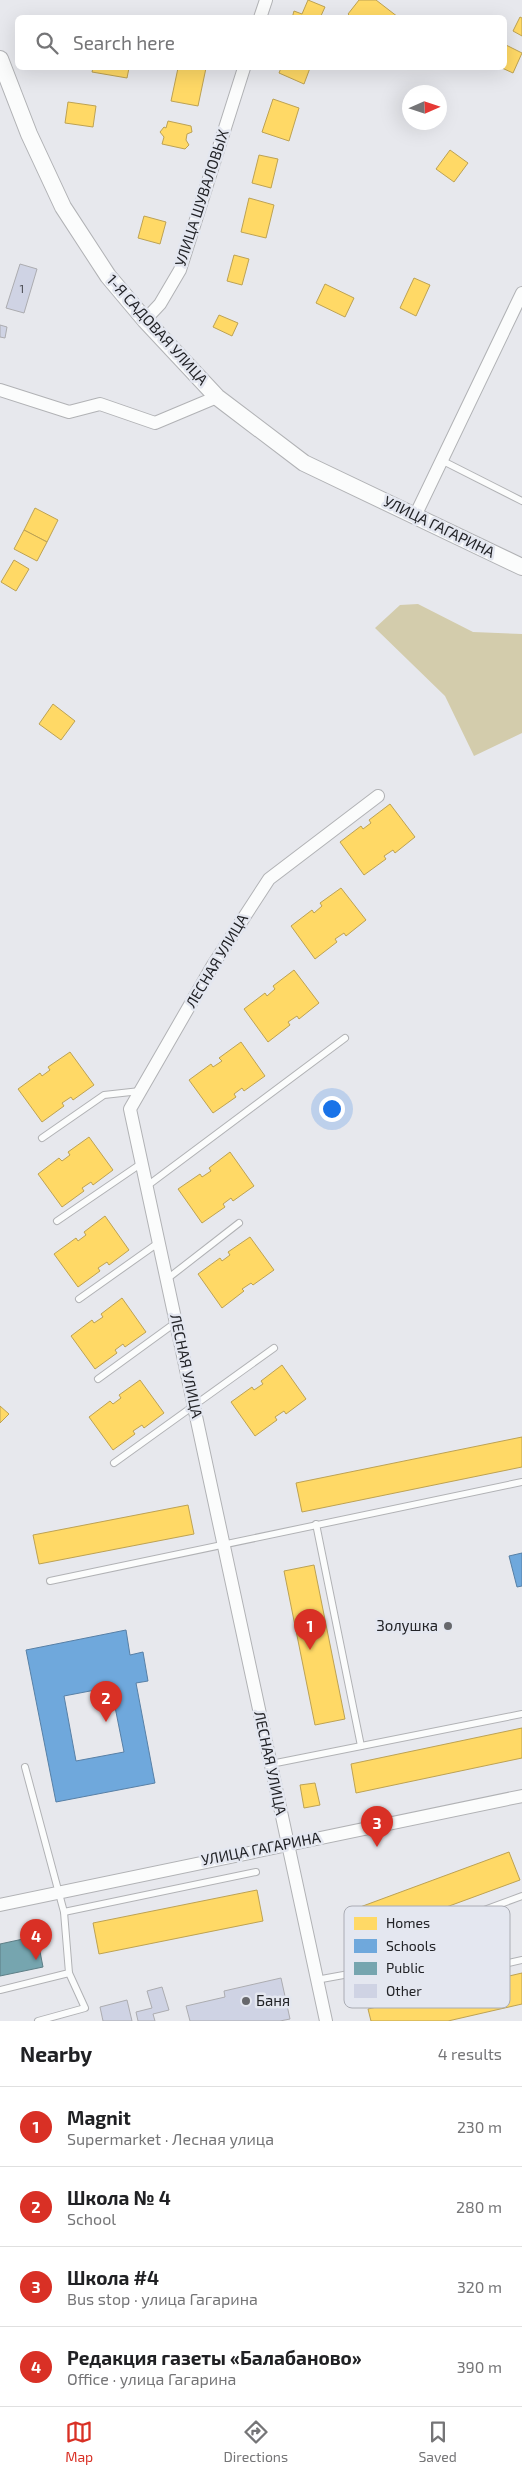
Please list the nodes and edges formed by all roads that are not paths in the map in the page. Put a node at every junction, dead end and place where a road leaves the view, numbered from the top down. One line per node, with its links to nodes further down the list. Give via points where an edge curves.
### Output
1 (266, 0): 2 (street)
2 (261, 15)
3 (1, 65): 6 (street, 1-Я САДОВАЯ УЛИЦА, via 63,207 108,276)
4 (243, 70): 6 (street, УЛИЦА ШУВАЛОВЫХ, via 180,270 160,304)
5 (522, 292): 9 (street)
6 (145, 320): 8 (street, 1-Я САДОВАЯ УЛИЦА)
7 (0, 390): 8 (street, via 69,412 100,404 154,423)
8 (218, 397): 10 (street, 1-Я САДОВАЯ УЛИЦА, via 304,463)
9 (441, 460): 11 (lane); 12 (street)
10 (356, 487): 12 (street, УЛИЦА ГАГАРИНА)
11 (522, 501)
12 (415, 516): 13 (street, УЛИЦА ГАГАРИНА)
13 (522, 567)
14 (378, 796): 16 (street, ЛЕСНАЯ УЛИЦА, via 269,880 213,965)
15 (345, 1038): 19 (lane)
16 (142, 1091): 17 (lane, via 104,1095); 18 (street, ЛЕСНАЯ УЛИЦА, via 130,1109)
17 (42, 1138)
18 (142, 1163): 19 (street, ЛЕСНАЯ УЛИЦА); 20 (lane)
19 (147, 1186): 22 (street, ЛЕСНАЯ УЛИЦА)
20 (58, 1222)
21 (239, 1223): 23 (lane)
22 (159, 1242): 23 (street, ЛЕСНАЯ УЛИЦА); 24 (lane)
23 (167, 1279): 25 (street, ЛЕСНАЯ УЛИЦА)
24 (79, 1299)
25 (176, 1322): 27 (lane); 28 (street, ЛЕСНАЯ УЛИЦА)
26 (274, 1348): 28 (lane)
27 (98, 1379)
28 (195, 1405): 29 (lane); 32 (street, ЛЕСНАЯ УЛИЦА)
29 (114, 1463)
30 (522, 1482): 31 (lane)
31 (316, 1524): 32 (lane); 35 (lane)
32 (224, 1543): 33 (lane); 36 (street, ЛЕСНАЯ УЛИЦА)
33 (50, 1580)
34 (522, 1714): 35 (lane)
35 (361, 1746): 36 (lane)
36 (270, 1765): 39 (street, ЛЕСНАЯ УЛИЦА)
37 (25, 1767): 41 (lane)
38 (522, 1796): 39 (street, УЛИЦА ГАГАРИНА)
39 (287, 1844): 41 (street, УЛИЦА ГАГАРИНА); 48 (street, ЛЕСНАЯ УЛИЦА)
40 (256, 1872): 45 (lane)
41 (59, 1892): 43 (street, УЛИЦА ГАГАРИНА); 45 (lane)
42 (522, 1896): 44 (lane)
43 (0, 1905)
44 (495, 1906)
45 (64, 1912): 46 (lane)
46 (69, 1973): 49 (lane); 50 (lane, via 85,2008)
47 (344, 1975): 48 (lane)
48 (316, 1980): 51 (street, ЛЕСНАЯ УЛИЦА)
49 (0, 1990)
50 (38, 2021)
51 (326, 2021)

